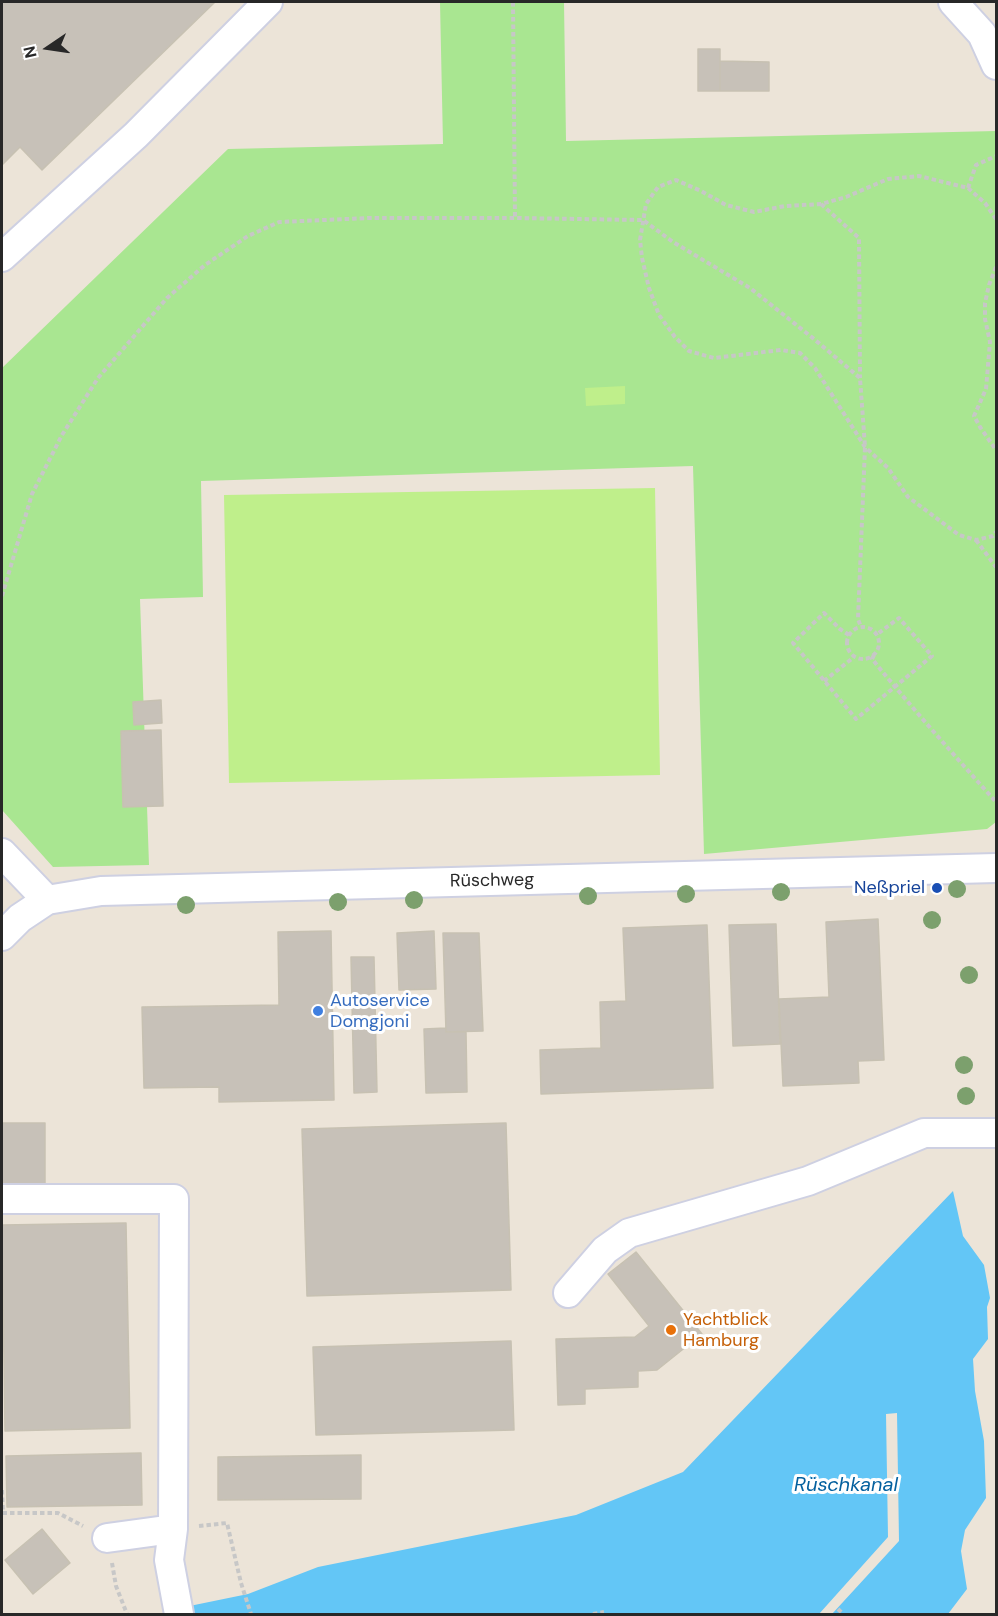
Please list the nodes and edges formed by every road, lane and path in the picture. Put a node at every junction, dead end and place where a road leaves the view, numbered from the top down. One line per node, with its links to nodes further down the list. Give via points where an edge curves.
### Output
1 (268, 2): 11 (street, via 136,135)
2 (513, 2): 8 (path)
3 (953, 2): 4 (street, via 981,34)
4 (996, 65)
5 (996, 156): 6 (path, via 976,165)
6 (968, 188): 7 (path, via 919,176 888,179); 9 (path)
7 (821, 204): 10 (path, via 754,212 726,205 676,180 658,187 646,204); 13 (path, via 859,238)
8 (515, 218): 10 (path); 19 (path, via 279,222 205,265 167,298 99,378 62,435 32,494)
9 (996, 219)
10 (643, 220): 13 (path, via 750,288); 14 (path, via 640,240 649,288 659,315 675,337 689,351 714,358 781,350 800,353 815,368)
11 (2, 257)
12 (996, 267): 15 (path, via 985,303 990,342 986,389 974,416)
13 (860, 378): 14 (path)
14 (865, 447): 17 (path, via 888,468 908,497 959,535); 20 (path, via 858,619)
15 (996, 450)
16 (996, 532): 17 (path)
17 (976, 540): 18 (path)
18 (996, 567)
19 (2, 596)
20 (861, 627): 21 (path); 22 (path)
21 (849, 635): 24 (path, via 846,645); 25 (path, via 824,613 793,643)
22 (876, 635): 23 (path, via 879,645); 26 (path, via 899,618 932,656)
23 (874, 655): 24 (path, via 867,659); 26 (path, via 872,658)
24 (854, 657): 25 (path)
25 (824, 681): 26 (path, via 856,719)
26 (895, 687): 27 (path)
27 (996, 802)
28 (2, 853): 30 (street)
29 (996, 868): 30 (street, Rüschweg, via 101,891)
30 (47, 900): 31 (street, Rüschweg)
31 (2, 936)
32 (996, 1133): 34 (street, via 924,1133 808,1181 629,1233 605,1250)
33 (2, 1199): 36 (street, via 174,1199)
34 (568, 1293)
35 (2, 1490): 37 (path, via 3,1512 57,1513)
36 (173, 1529): 37 (street); 41 (street, via 169,1560); 42 (path, via 226,1523)
37 (107, 1538): 40 (path, via 116,1586)
38 (837, 1609): 44 (path)
39 (604, 1612): 43 (path)
40 (127, 1614)
41 (179, 1614)
42 (251, 1614)
43 (593, 1614)
44 (843, 1614)

